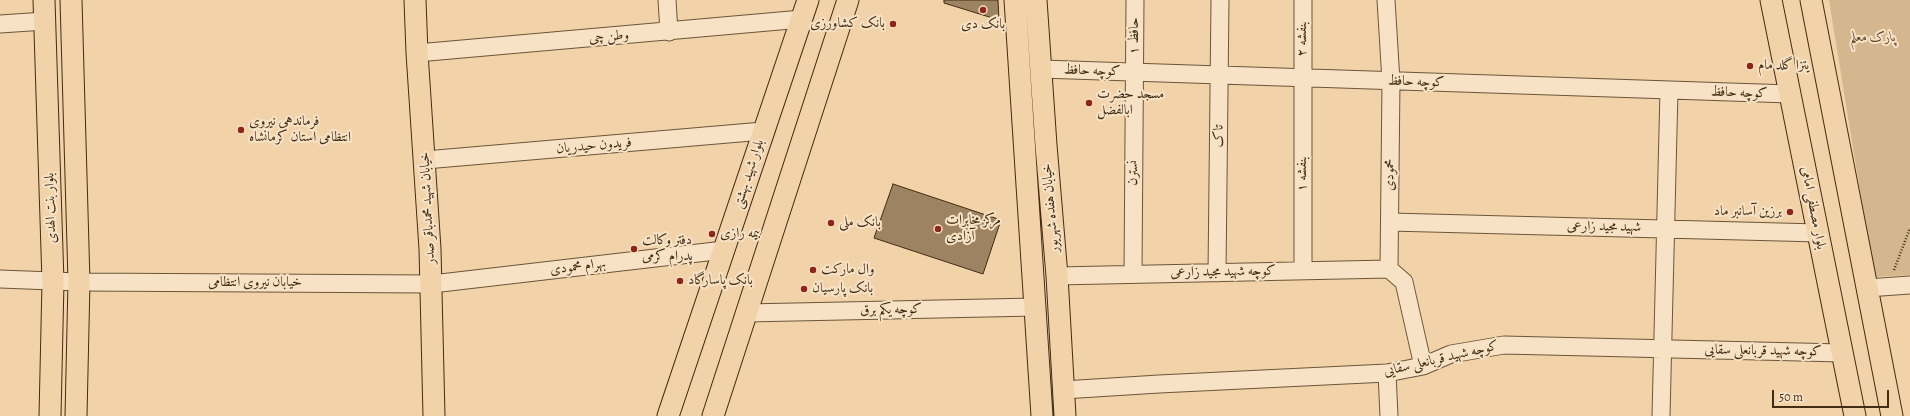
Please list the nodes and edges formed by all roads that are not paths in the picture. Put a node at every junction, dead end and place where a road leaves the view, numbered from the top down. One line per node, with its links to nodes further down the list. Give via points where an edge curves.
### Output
1 (44, 0): 15 (main road, بلوار بنت الهدی)
2 (71, 0): 39 (main road, بلوار بنت الهدی)
3 (415, 0): 18 (main road, خیابان شهید محمدباقر صدر)
4 (667, 0): 17 (street)
5 (848, 0): 44 (main road)
6 (1015, 0): 43 (main road, خیابان هفده شهریور)
7 (1036, 0): 19 (main road, خیابان هفده شهریور)
8 (1135, 0): 20 (street, حافظ ۱)
9 (1220, 0): 21 (street, تاک)
10 (1303, 0): 22 (street, بنفشه ۲)
11 (1386, 0): 23 (street, محمودی)
12 (1771, 0): 25 (main road, بلوار مصطفی امامی)
13 (1811, 0): 42 (main road)
14 (805, 10): 17 (street, وطن چی); 26 (main road, بلوار شهید بهشتی)
15 (45, 21): 16 (street); 38 (main road, بلوار بنت الهدی)
16 (0, 24)
17 (669, 32): 18 (street, وطن چی)
18 (417, 53): 27 (main road, خیابان شهید محمدباقر صدر)
19 (1041, 69): 20 (street, کوچه حافظ); 36 (main road, خیابان هفده شهریور)
20 (1135, 72): 21 (street, کوچه حافظ); 35 (street, نسترن)
21 (1219, 75): 22 (street, کوچه حافظ); 34 (street, تاک)
22 (1303, 78): 23 (street, کوچه حافظ); 33 (street, بنفشه ۱)
23 (1391, 81): 24 (street, کوچه حافظ); 28 (street, محمودی)
24 (1669, 90): 25 (street, کوچه حافظ); 29 (street)
25 (1790, 94): 30 (main road, بلوار مصطفی امامی)
26 (763, 131): 27 (street, فریدون حیدریان); 31 (main road, بلوار شهید بهشتی)
27 (425, 160): 40 (main road, خیابان شهید محمدباقر صدر)
28 (1390, 222): 29 (street, شهید مجید زارعی); 32 (street, محمودی)
29 (1666, 229): 30 (street, شهید مجید زارعی); 45 (street)
30 (1819, 234): 46 (main road, بلوار مصطفی امامی)
31 (724, 250): 40 (street, بهرام محمودی); 53 (main road, بلوار شهید بهشتی)
32 (1389, 269): 33 (street, کوچه شهید مجید زارعی); 47 (street, via 1404,282)
33 (1303, 271): 34 (street, کوچه شهید مجید زارعی)
34 (1217, 272): 35 (street, کوچه شهید مجید زارعی)
35 (1133, 274): 36 (street, کوچه شهید مجید زارعی)
36 (1057, 276): 49 (main road, خیابان هفده شهریور)
37 (0, 280): 38 (street, خیابان نیروی انتظامی)
38 (53, 282): 39 (street, خیابان نیروی انتظامی); 50 (main road, بلوار بنت الهدی)
39 (79, 282): 40 (street, خیابان نیروی انتظامی); 51 (main road, بلوار بنت الهدی)
40 (432, 284): 52 (main road, خیابان شهید محمدباقر صدر)
41 (1910, 286): 42 (street)
42 (1867, 288): 60 (main road)
43 (1035, 307): 44 (street, کوچه یکم برق); 55 (main road, خیابان هفده شهریور)
44 (746, 313): 54 (main road)
45 (1662, 349): 46 (street, کوچه شهید قربانعلی سقایی); 47 (street, کوچه شهید قربانعلی سقایی, via 1504,345 1451,354); 58 (street)
46 (1842, 353): 59 (main road, بلوار مصطفی امامی)
47 (1423, 366): 48 (street, کوچه شهید قربانعلی سقایی)
48 (1387, 373): 49 (street, کوچه شهید قربانعلی سقایی); 57 (street)
49 (1063, 390): 56 (main road, خیابان هفده شهریور)
50 (50, 416)
51 (76, 416)
52 (434, 416)
53 (668, 416)
54 (713, 416)
55 (1042, 416)
56 (1065, 416)
57 (1389, 416)
58 (1661, 416)
59 (1855, 416)
60 (1892, 416)

